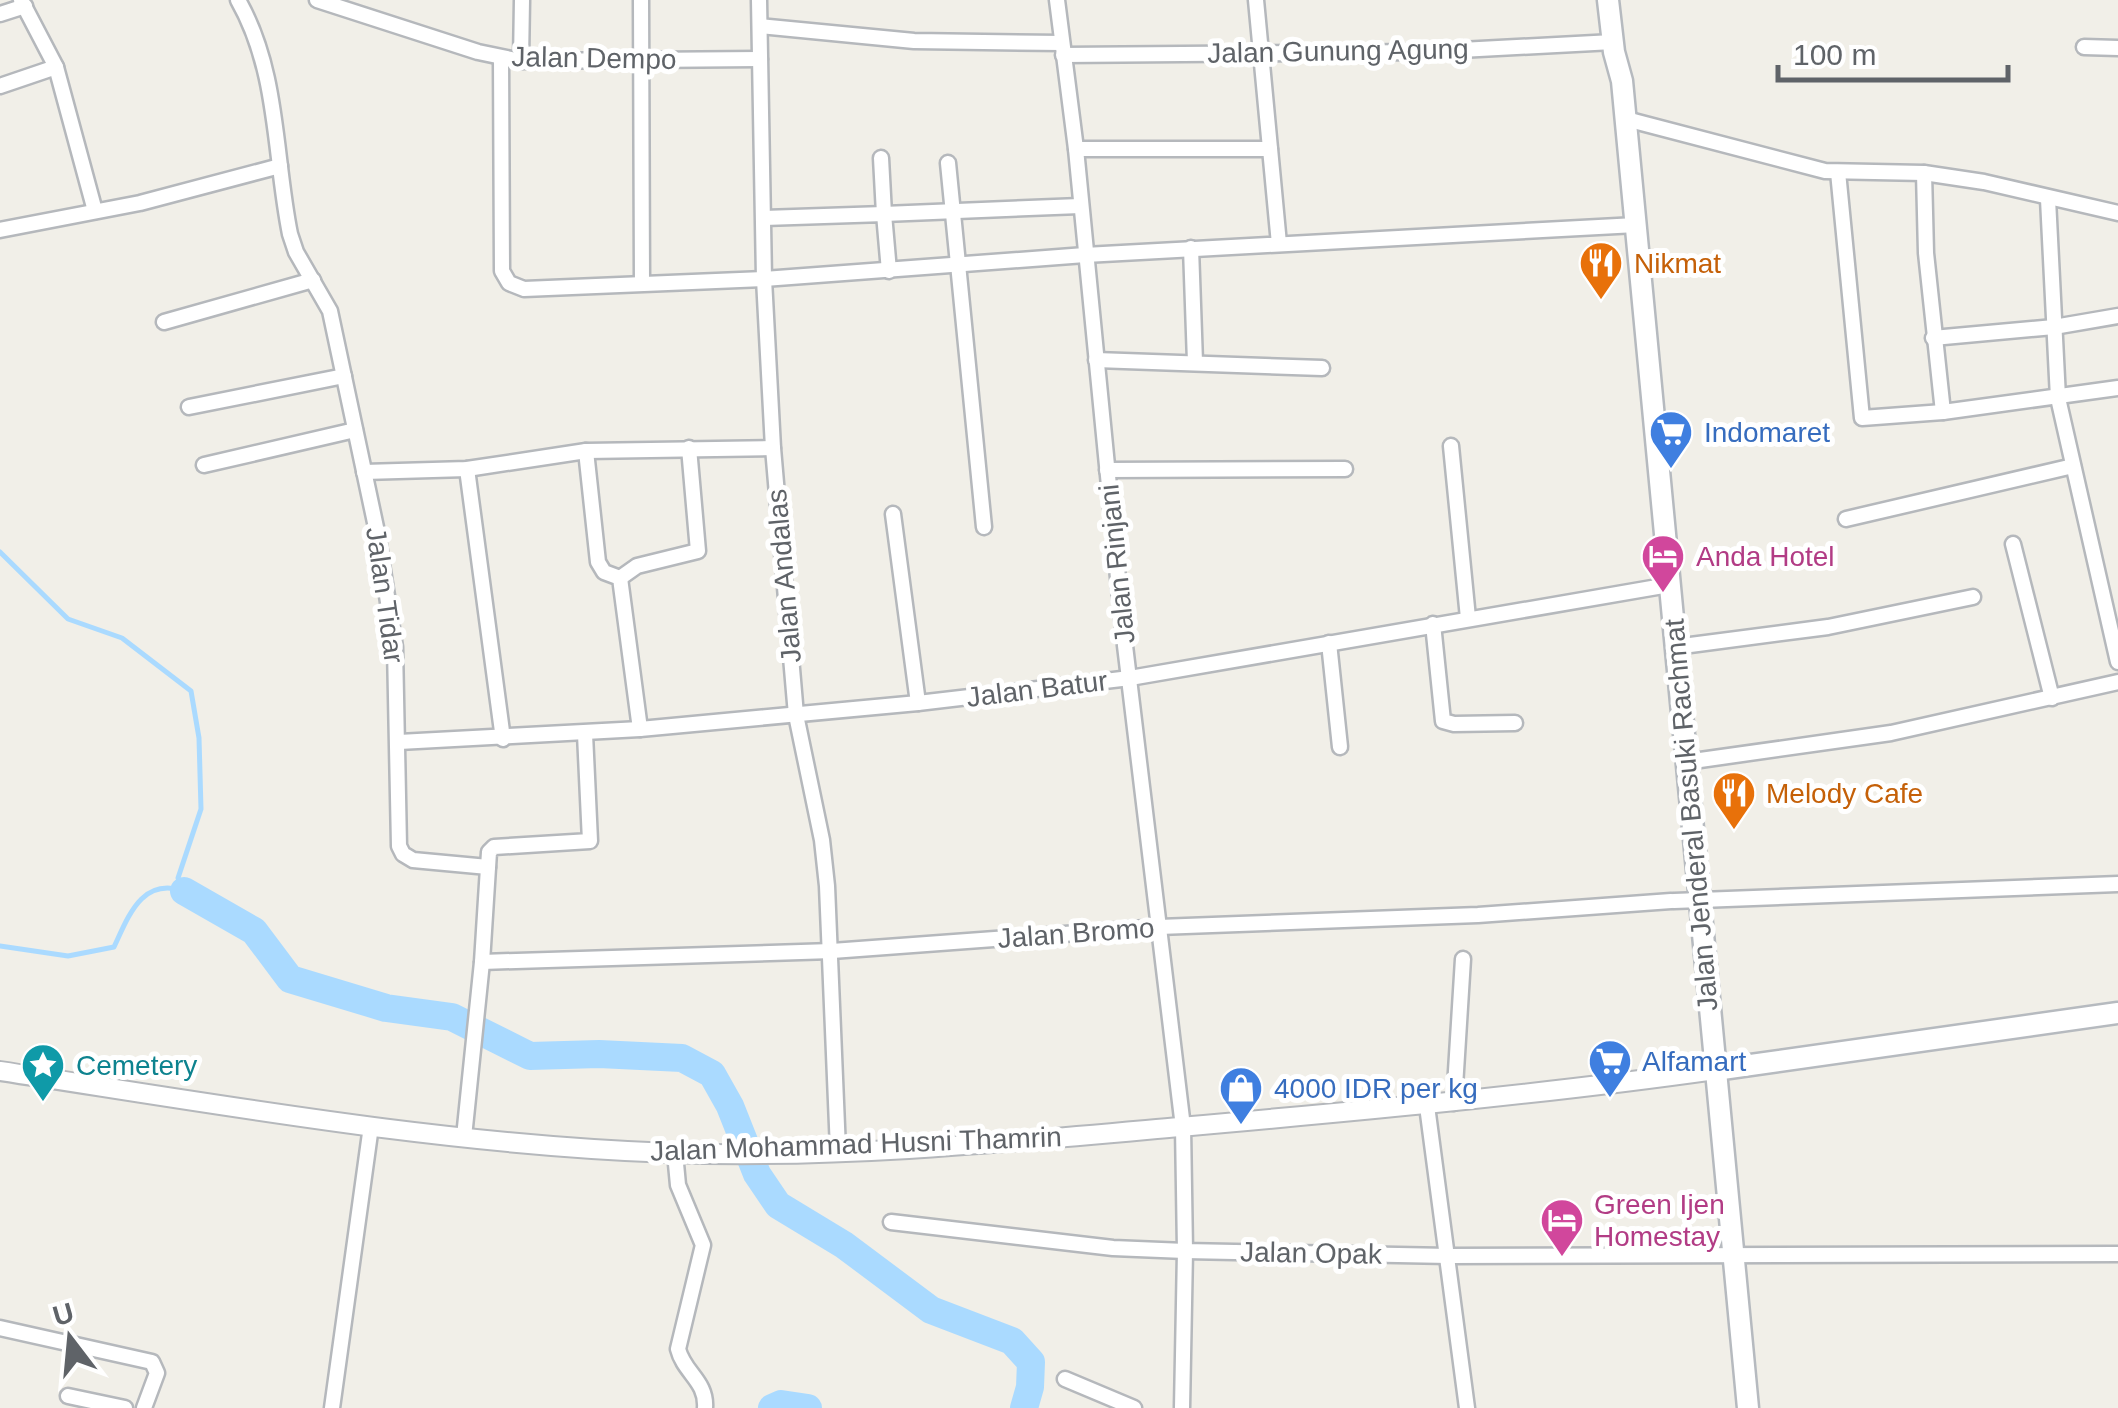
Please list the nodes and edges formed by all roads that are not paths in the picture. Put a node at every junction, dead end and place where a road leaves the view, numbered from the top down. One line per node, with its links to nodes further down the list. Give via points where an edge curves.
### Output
1 (238, 0): 30 (street, Jalan Tidar, via 264,60)
2 (316, 0): 18 (street, Jalan Dempo)
3 (522, 0): 21 (street)
4 (642, 0): 19 (street)
5 (759, 0): 12 (street, Jalan Andalas)
6 (1056, 0): 16 (street, Jalan Rinjani)
7 (1256, 0): 17 (street)
8 (1608, 0): 13 (main road, Jalan Jenderal Basuki Rachmat)
9 (1622, 0): 23 (main road, Jalan Jenderal Basuki Rachmat)
10 (23, 3): 11 (street); 22 (street)
11 (0, 14)
12 (760, 26): 16 (street, Jalan Gunung Agung); 20 (street, Jalan Andalas)
13 (1613, 42): 17 (street, Jalan Gunung Agung); 23 (main road, Jalan Jenderal Basuki Rachmat)
14 (2084, 47): 15 (street)
15 (2118, 48)
16 (1062, 49): 17 (street, Jalan Gunung Agung); 26 (street, Jalan Rinjani)
17 (1260, 52): 27 (street)
18 (501, 58): 21 (street, Jalan Dempo); 49 (street, via 500,240 508,283 544,290)
19 (641, 60): 20 (street, Jalan Dempo); 21 (street, Jalan Dempo); 49 (street)
20 (760, 60): 39 (street, Jalan Andalas)
21 (521, 61)
22 (56, 67): 24 (street); 35 (street)
23 (1622, 81): 25 (main road, Jalan Jenderal Basuki Rachmat)
24 (0, 86)
25 (1626, 119): 31 (street); 40 (main road, Jalan Jenderal Basuki Rachmat)
26 (1076, 149): 27 (street); 34 (street, Jalan Rinjani)
27 (1270, 149): 42 (street)
28 (881, 158): 38 (street)
29 (948, 163): 36 (street)
30 (280, 166): 35 (street); 48 (street, Jalan Tidar, via 290,234)
31 (1838, 172): 32 (street); 61 (street, via 1862,418)
32 (1924, 173): 33 (street); 53 (street)
33 (2048, 199): 37 (street); 52 (street)
34 (1080, 206): 36 (street); 44 (street, Jalan Rinjani)
35 (95, 211): 41 (street)
36 (953, 212): 38 (street); 45 (street)
37 (2118, 213)
38 (884, 214): 39 (street); 46 (street)
39 (764, 218): 47 (street, Jalan Andalas)
40 (1636, 225): 42 (street); 78 (main road, Jalan Jenderal Basuki Rachmat)
41 (0, 230)
42 (1279, 244): 43 (street)
43 (1191, 248): 44 (street); 55 (street)
44 (1085, 255): 45 (street); 54 (street, Jalan Rinjani)
45 (960, 266): 46 (street); 75 (street)
46 (889, 271): 47 (street)
47 (764, 278): 49 (street); 65 (street, Jalan Andalas)
48 (314, 280): 51 (street); 57 (street, Jalan Tidar, via 330,311)
49 (642, 283)
50 (2118, 316): 52 (street)
51 (164, 322)
52 (2054, 327): 53 (street); 59 (street)
53 (1933, 338): 61 (street)
54 (1096, 360): 55 (street); 71 (street, Jalan Rinjani)
55 (1195, 362): 56 (street)
56 (1322, 368)
57 (344, 376): 60 (street); 62 (street, Jalan Tidar)
58 (2118, 388): 59 (street)
59 (2058, 398): 61 (street); 68 (street)
60 (188, 407)
61 (1944, 412)
62 (355, 430): 67 (street); 72 (street, Jalan Tidar)
63 (1451, 446): 80 (street)
64 (689, 448): 65 (street); 66 (street); 77 (street, via 698,551 637,566)
65 (773, 448): 89 (street, Jalan Andalas)
66 (586, 451): 69 (street); 77 (street, via 598,564)
67 (204, 465)
68 (2073, 466): 74 (street); 84 (street)
69 (467, 469): 72 (street); 93 (street)
70 (1345, 469): 71 (street)
71 (1107, 470): 85 (street, Jalan Rinjani)
72 (364, 472): 94 (street, Jalan Tidar, via 395,647)
73 (893, 514): 88 (street)
74 (1846, 520)
75 (984, 528)
76 (2014, 544): 87 (street)
77 (620, 578): 91 (street)
78 (1670, 585): 80 (street, Jalan Batur); 83 (main road, Jalan Jenderal Basuki Rachmat)
79 (1973, 597): 83 (street, via 1814,630)
80 (1468, 618): 81 (street, Jalan Batur)
81 (1433, 624): 82 (street, Jalan Batur); 90 (street, via 1443,721)
82 (1329, 643): 85 (street, Jalan Batur); 95 (street)
83 (1675, 648): 96 (main road, Jalan Jenderal Basuki Rachmat)
84 (2118, 662)
85 (1130, 678): 88 (street, Jalan Batur); 100 (street, Jalan Rinjani)
86 (2118, 682): 87 (street)
87 (2052, 698): 96 (street, via 1850,740)
88 (918, 703): 89 (street, Jalan Batur)
89 (796, 715): 91 (street, Jalan Batur); 101 (street, Jalan Andalas, via 822,840)
90 (1514, 722)
91 (640, 729): 92 (street, Jalan Batur)
92 (584, 734): 93 (street, Jalan Batur); 97 (street, via 592,839 494,847)
93 (503, 739): 94 (street, Jalan Batur)
94 (399, 742): 97 (street, Jalan Tidar, via 400,851 413,860)
95 (1340, 746)
96 (1686, 762): 99 (main road, Jalan Jenderal Basuki Rachmat)
97 (488, 867): 103 (street)
98 (2118, 884): 99 (street, Jalan Bromo)
99 (1698, 900): 100 (street, Jalan Bromo); 106 (main road, Jalan Jenderal Basuki Rachmat)
100 (1159, 927): 101 (street, Jalan Bromo); 110 (street, Jalan Rinjani)
101 (832, 951): 103 (street, Jalan Bromo); 112 (street, Jalan Andalas)
102 (1463, 959): 107 (street)
103 (482, 962): 111 (street)
104 (2118, 1013): 106 (main road)
105 (0, 1070): 109 (street, Jalan Mohammad Husni Thamrin)
106 (1714, 1070): 107 (street, Jalan Mohammad Husni Thamrin); 116 (main road, Jalan Jenderal Basuki Rachmat)
107 (1454, 1102): 108 (street, Jalan Mohammad Husni Thamrin)
108 (1427, 1106): 110 (street, Jalan Mohammad Husni Thamrin); 118 (street)
109 (371, 1126): 111 (street, Jalan Mohammad Husni Thamrin); 124 (street)
110 (1183, 1127): 112 (street, Jalan Mohammad Husni Thamrin); 115 (street, Jalan Rinjani)
111 (464, 1136): 113 (street, Jalan Mohammad Husni Thamrin)
112 (838, 1150): 113 (street, Jalan Mohammad Husni Thamrin)
113 (676, 1153): 125 (street, via 681,1194 703,1245 678,1348 702,1384)
114 (891, 1222): 115 (street, Jalan Opak)
115 (1186, 1251): 118 (street, Jalan Opak); 127 (street, Jalan Rinjani)
116 (1733, 1254): 117 (street, Jalan Opak); 118 (street, Jalan Opak); 129 (main road, Jalan Jenderal Basuki Rachmat)
117 (2118, 1254)
118 (1449, 1256): 128 (street)
119 (0, 1328): 123 (street, via 152,1362 157,1373)
120 (1065, 1379): 126 (street)
121 (68, 1396): 122 (street)
122 (125, 1408)
123 (144, 1408)
124 (333, 1408)
125 (705, 1408)
126 (1134, 1408)
127 (1182, 1408)
128 (1467, 1408)
129 (1748, 1408)

